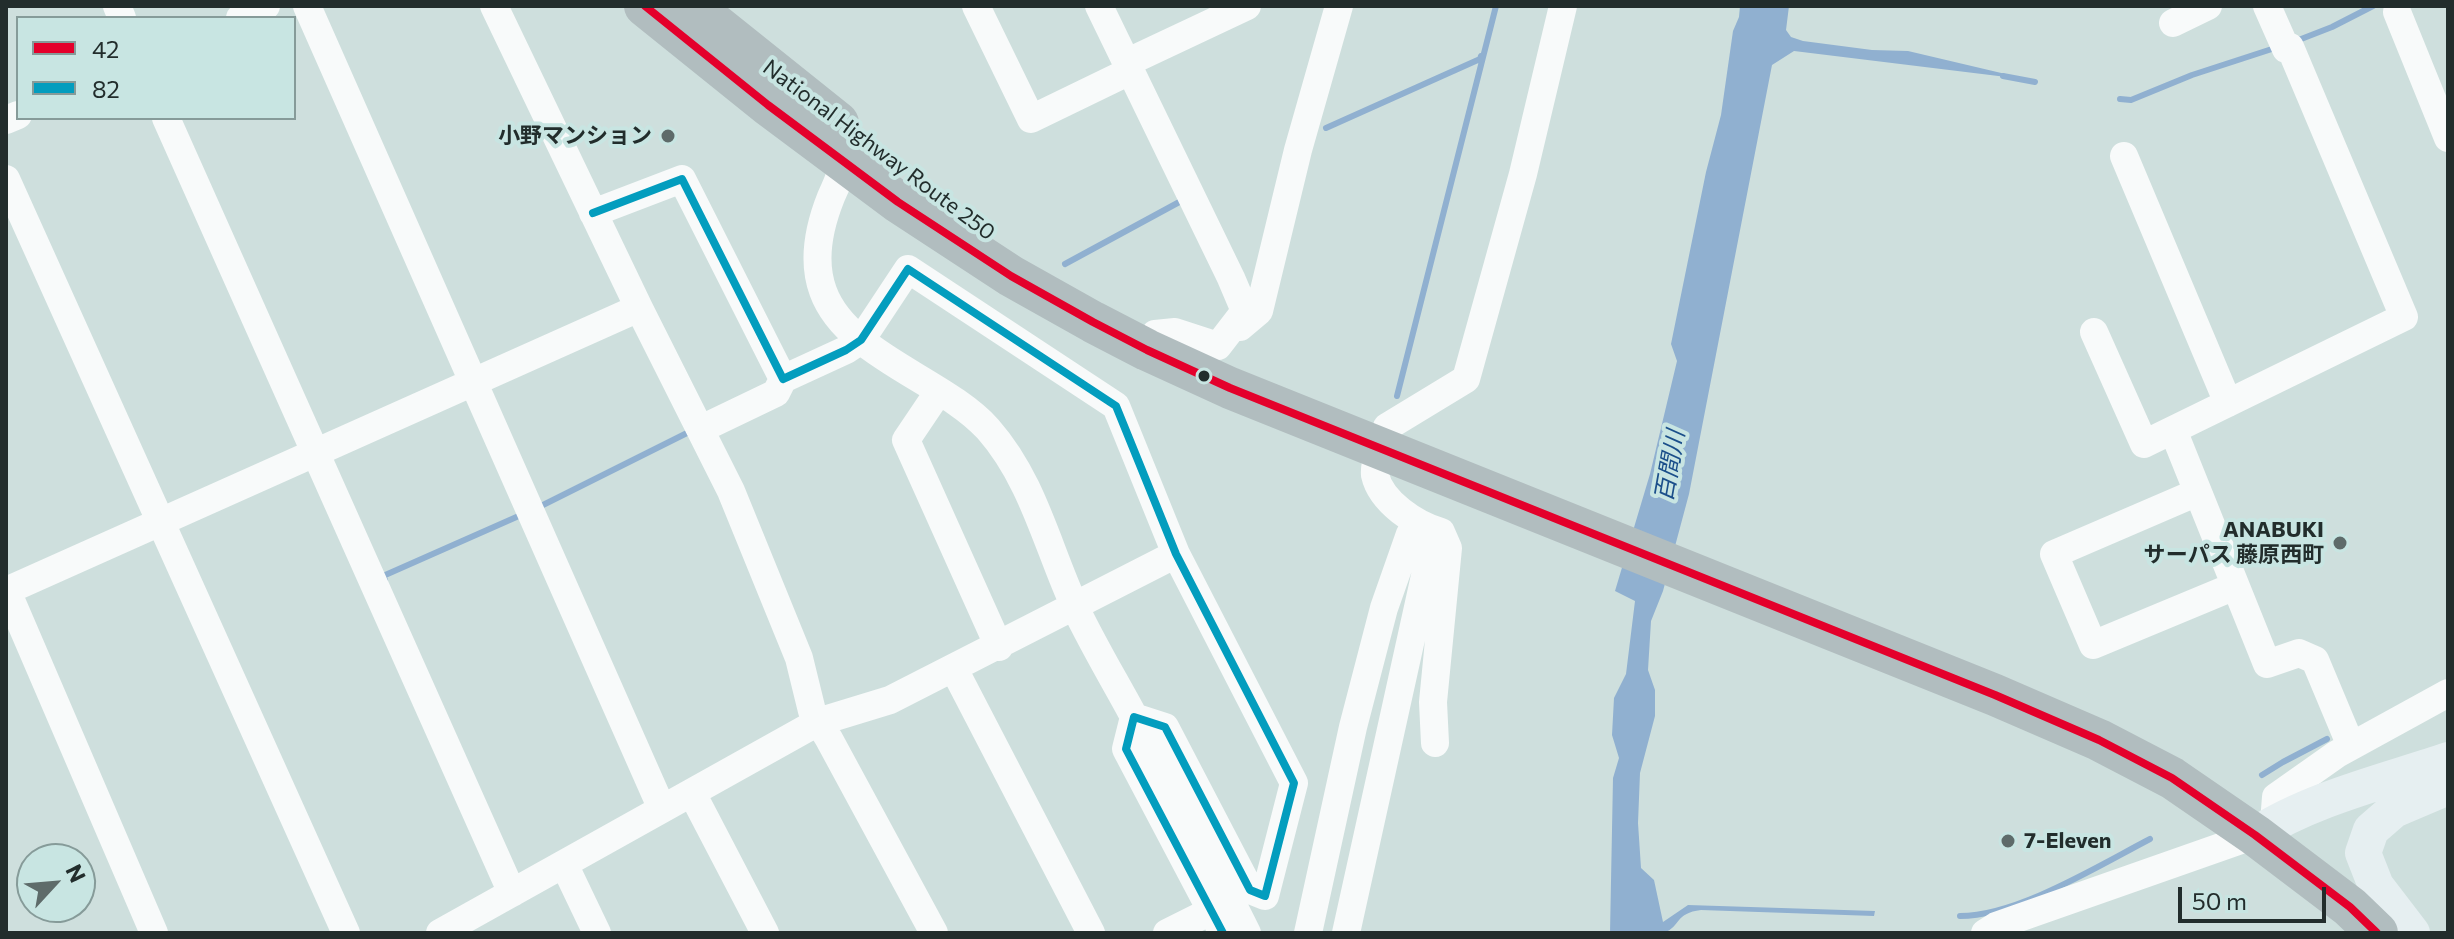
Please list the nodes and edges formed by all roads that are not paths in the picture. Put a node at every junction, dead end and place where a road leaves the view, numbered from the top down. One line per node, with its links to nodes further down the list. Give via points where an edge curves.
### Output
1 (266, 6): 14 (street)
2 (307, 6): 30 (street)
3 (494, 6): 23 (street)
4 (645, 6): 21 (highway, National Highway Route 250)
5 (692, 6): 26 (highway, National Highway Route 250, via 957,215)
6 (976, 6): 17 (street, via 1031,119)
7 (1099, 6): 17 (street)
8 (1247, 6): 15 (street)
9 (1339, 6): 28 (street, via 1259,311)
10 (1563, 6): 35 (street, via 1466,379 1387,427)
11 (2206, 6): 16 (street)
12 (2267, 6): 32 (street, via 2404,317)
13 (2397, 12): 19 (street)
14 (244, 16)
15 (1197, 17): 17 (street)
16 (2173, 23)
17 (1128, 67): 28 (street, via 1245,311)
18 (167, 120): 36 (street)
19 (2448, 138)
20 (2124, 156): 32 (street)
21 (841, 158): 27 (street, via 841,178 815,252 823,292 841,323); 35 (highway, National Highway Route 250, via 1011,276 1093,322 1230,388)
22 (6, 179): 38 (street)
23 (593, 213): 24 (street); 29 (street, via 682,179)
24 (639, 308): 30 (street); 33 (street)
25 (2094, 332): 34 (street, via 2144,444)
26 (1155, 334): 28 (street, via 1175,332); 35 (highway, National Highway Route 250)
27 (861, 340): 29 (street); 31 (street); 40 (street, via 908,269 1116,406)
28 (1218, 346)
29 (783, 379): 33 (street, via 776,393)
30 (473, 381): 36 (street); 54 (street)
31 (939, 391): 43 (street, via 985,425 1012,458); 44 (street, via 906,440)
32 (2228, 403): 34 (street)
33 (701, 429): 48 (street, via 799,658)
34 (2173, 430): 37 (street)
35 (1389, 446): 39 (street, via 1375,476 1384,493); 55 (highway, National Highway Route 250, via 2106,727 2180,763)
36 (315, 452): 38 (street); 57 (street)
37 (2198, 492): 41 (street); 41 (street, via 2054,554 2093,645)
38 (158, 521): 42 (street); 60 (street)
39 (1427, 528): 49 (street, via 1441,532 1448,548 1433,702); 68 (street, via 1410,534 1384,608); 69 (street, via 1432,544)
40 (1176, 554): 43 (street); 47 (street, via 1294,783 1265,896 1250,890 1165,727)
41 (2235, 586): 50 (street, via 2267,664 2299,653 2315,660)
42 (6, 591): 59 (street)
43 (1076, 607): 44 (street); 47 (street)
44 (999, 647): 45 (street)
45 (954, 669): 48 (street, via 890,700); 65 (street)
46 (2448, 693): 50 (street)
47 (1134, 717): 58 (street, via 1126,749); 67 (street)
48 (818, 722): 53 (street); 64 (street)
49 (1435, 743)
50 (2351, 746): 55 (street, via 2276,797)
51 (2448, 760): 55 (main road)
52 (2448, 785): 55 (main road); 73 (main road, via 2394,810 2371,830 2363,853 2376,886)
53 (692, 793): 54 (street); 63 (street)
54 (662, 809): 56 (street)
55 (2274, 830): 70 (street); 71 (highway, National Highway Route 250); 72 (highway, National Highway Route 250, via 2327,858)
56 (564, 864): 57 (street); 62 (street)
57 (512, 893): 61 (street)
58 (1217, 922): 66 (street)
59 (154, 933)
60 (346, 933)
61 (440, 933)
62 (597, 933)
63 (765, 933)
64 (934, 933)
65 (1091, 933)
66 (1167, 933)
67 (1247, 933)
68 (1308, 933)
69 (1346, 933)
70 (1985, 933)
71 (2377, 933)
72 (2401, 933)
73 (2412, 933)

